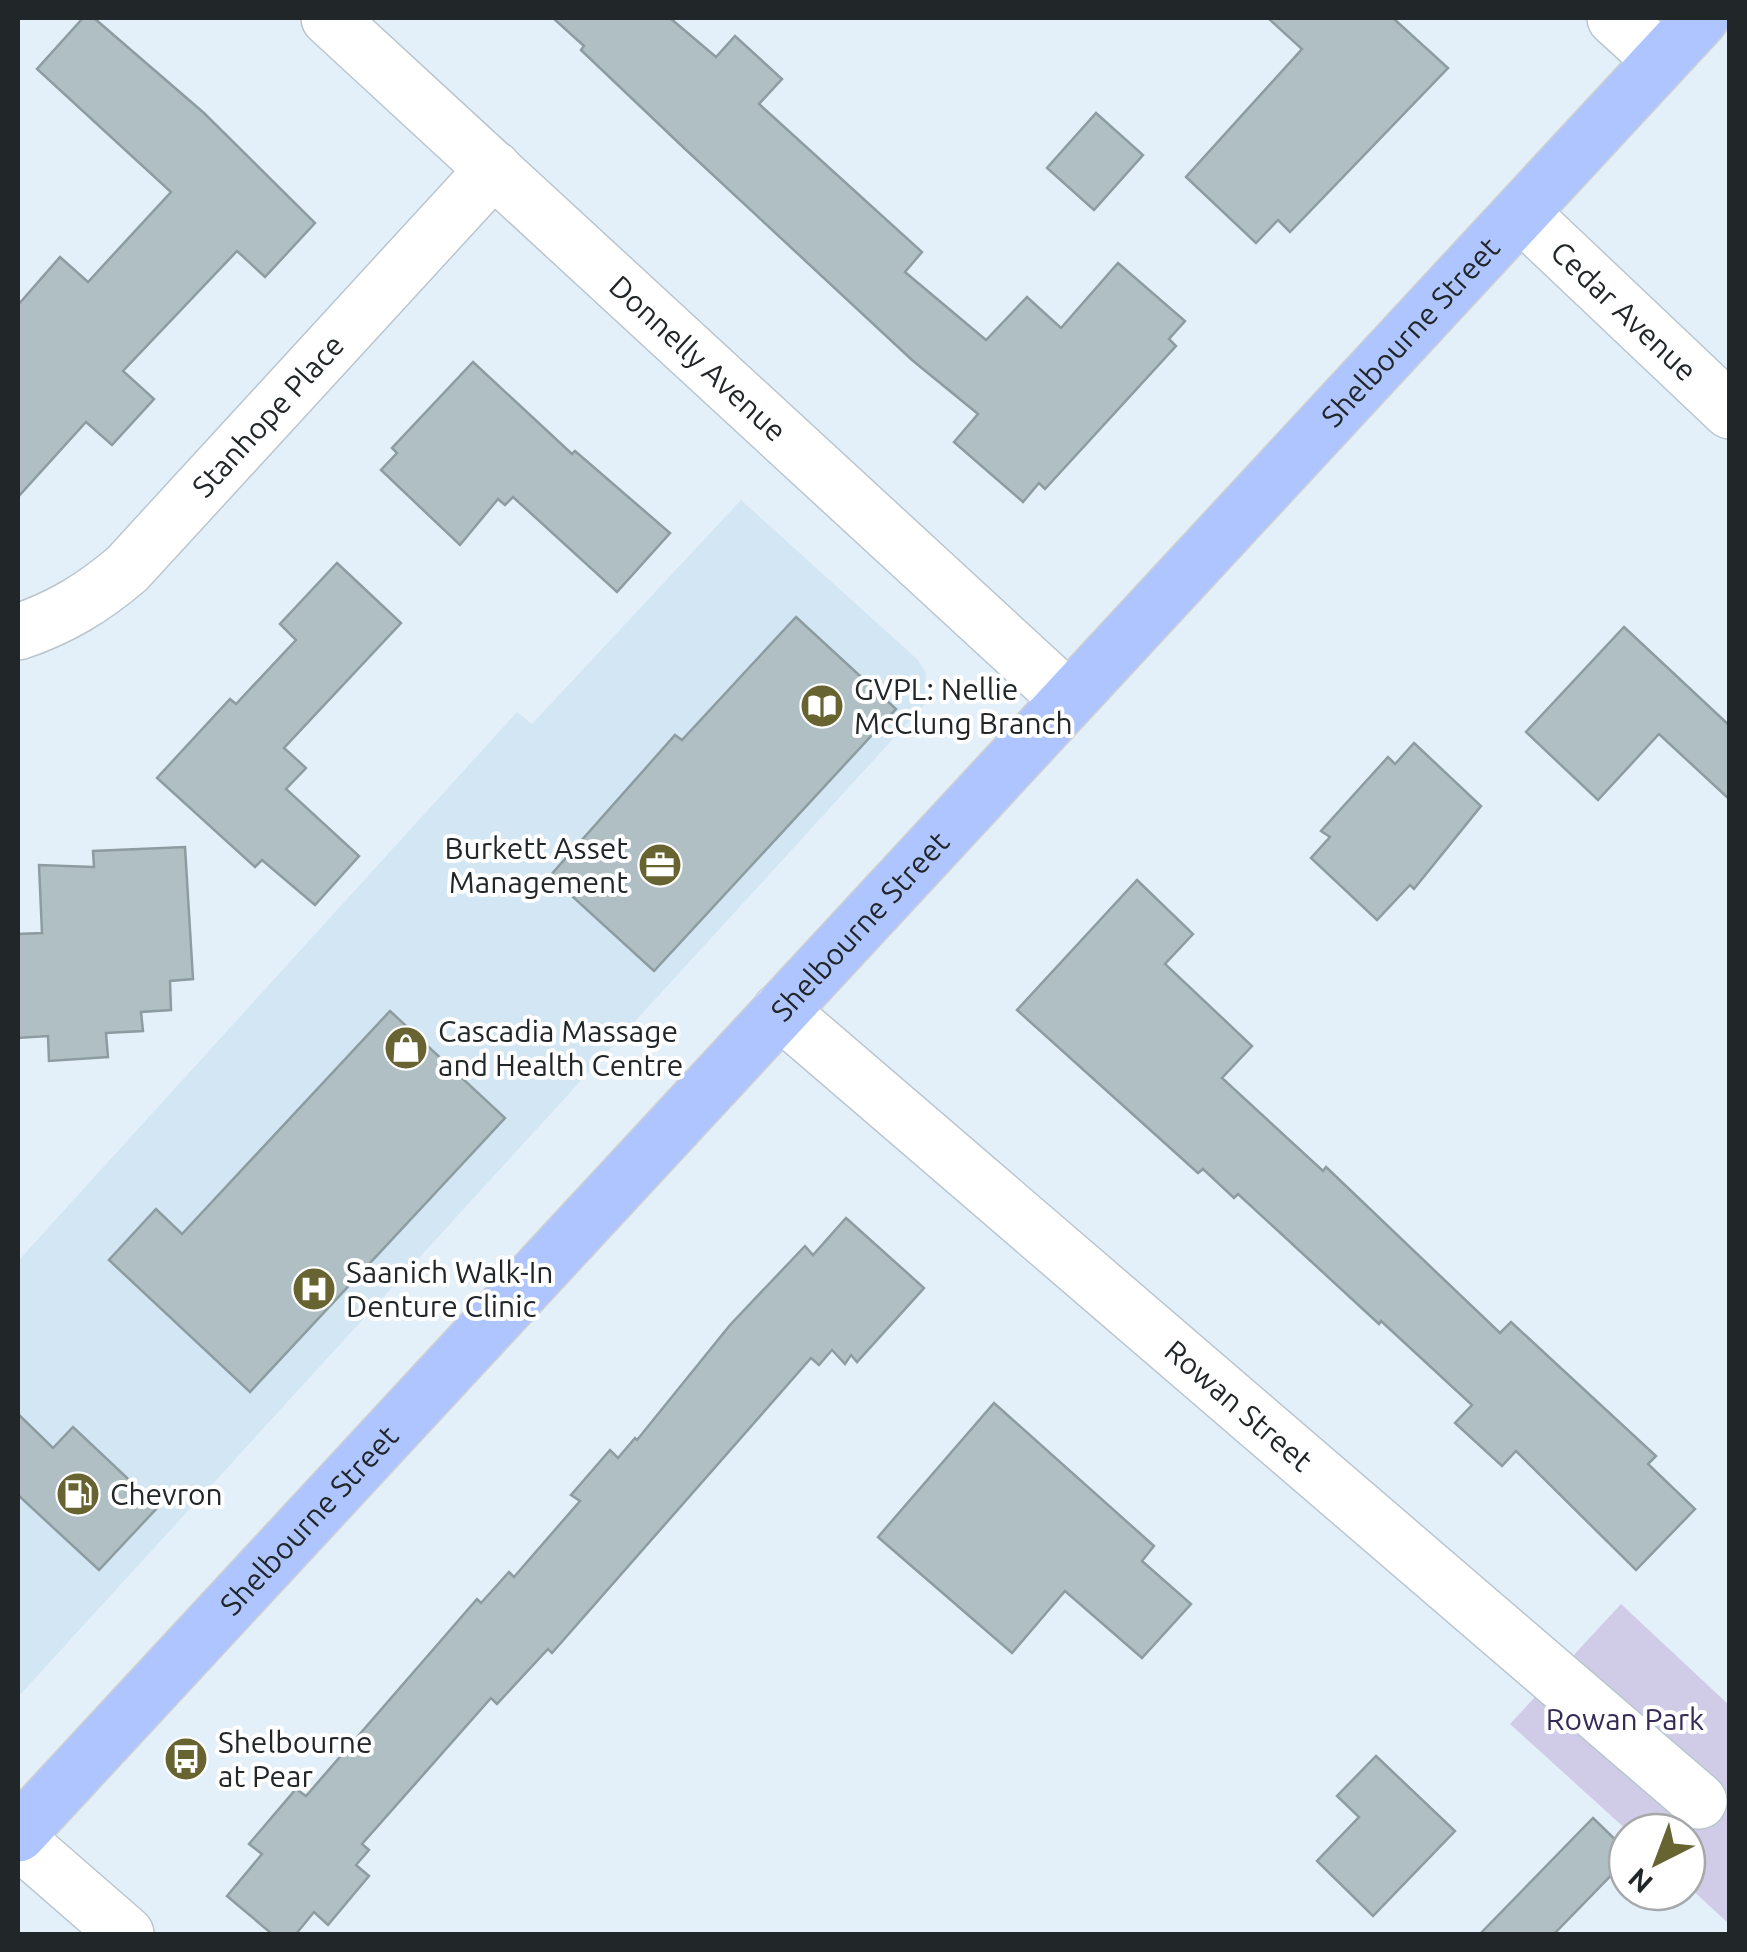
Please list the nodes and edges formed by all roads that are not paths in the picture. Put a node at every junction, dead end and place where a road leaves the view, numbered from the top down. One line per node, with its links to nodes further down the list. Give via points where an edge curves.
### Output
1 (328, 18): 5 (street, Donnelly Avenue)
2 (1615, 18): 4 (street)
3 (1700, 18): 4 (main road, Shelbourne Street)
4 (1661, 60): 6 (main road, Shelbourne Street)
5 (494, 169): 8 (street, Stanhope Place, via 127,569 92,598); 9 (street, Donnelly Avenue)
6 (1521, 213): 7 (street, Cedar Avenue); 9 (main road, Shelbourne Street)
7 (1730, 411)
8 (18, 632)
9 (1068, 699): 10 (main road, Shelbourne Street)
10 (780, 1011): 11 (street, Rowan Street); 12 (main road, Shelbourne Street)
11 (1699, 1802)
12 (18, 1837): 13 (street)
13 (126, 1934)

